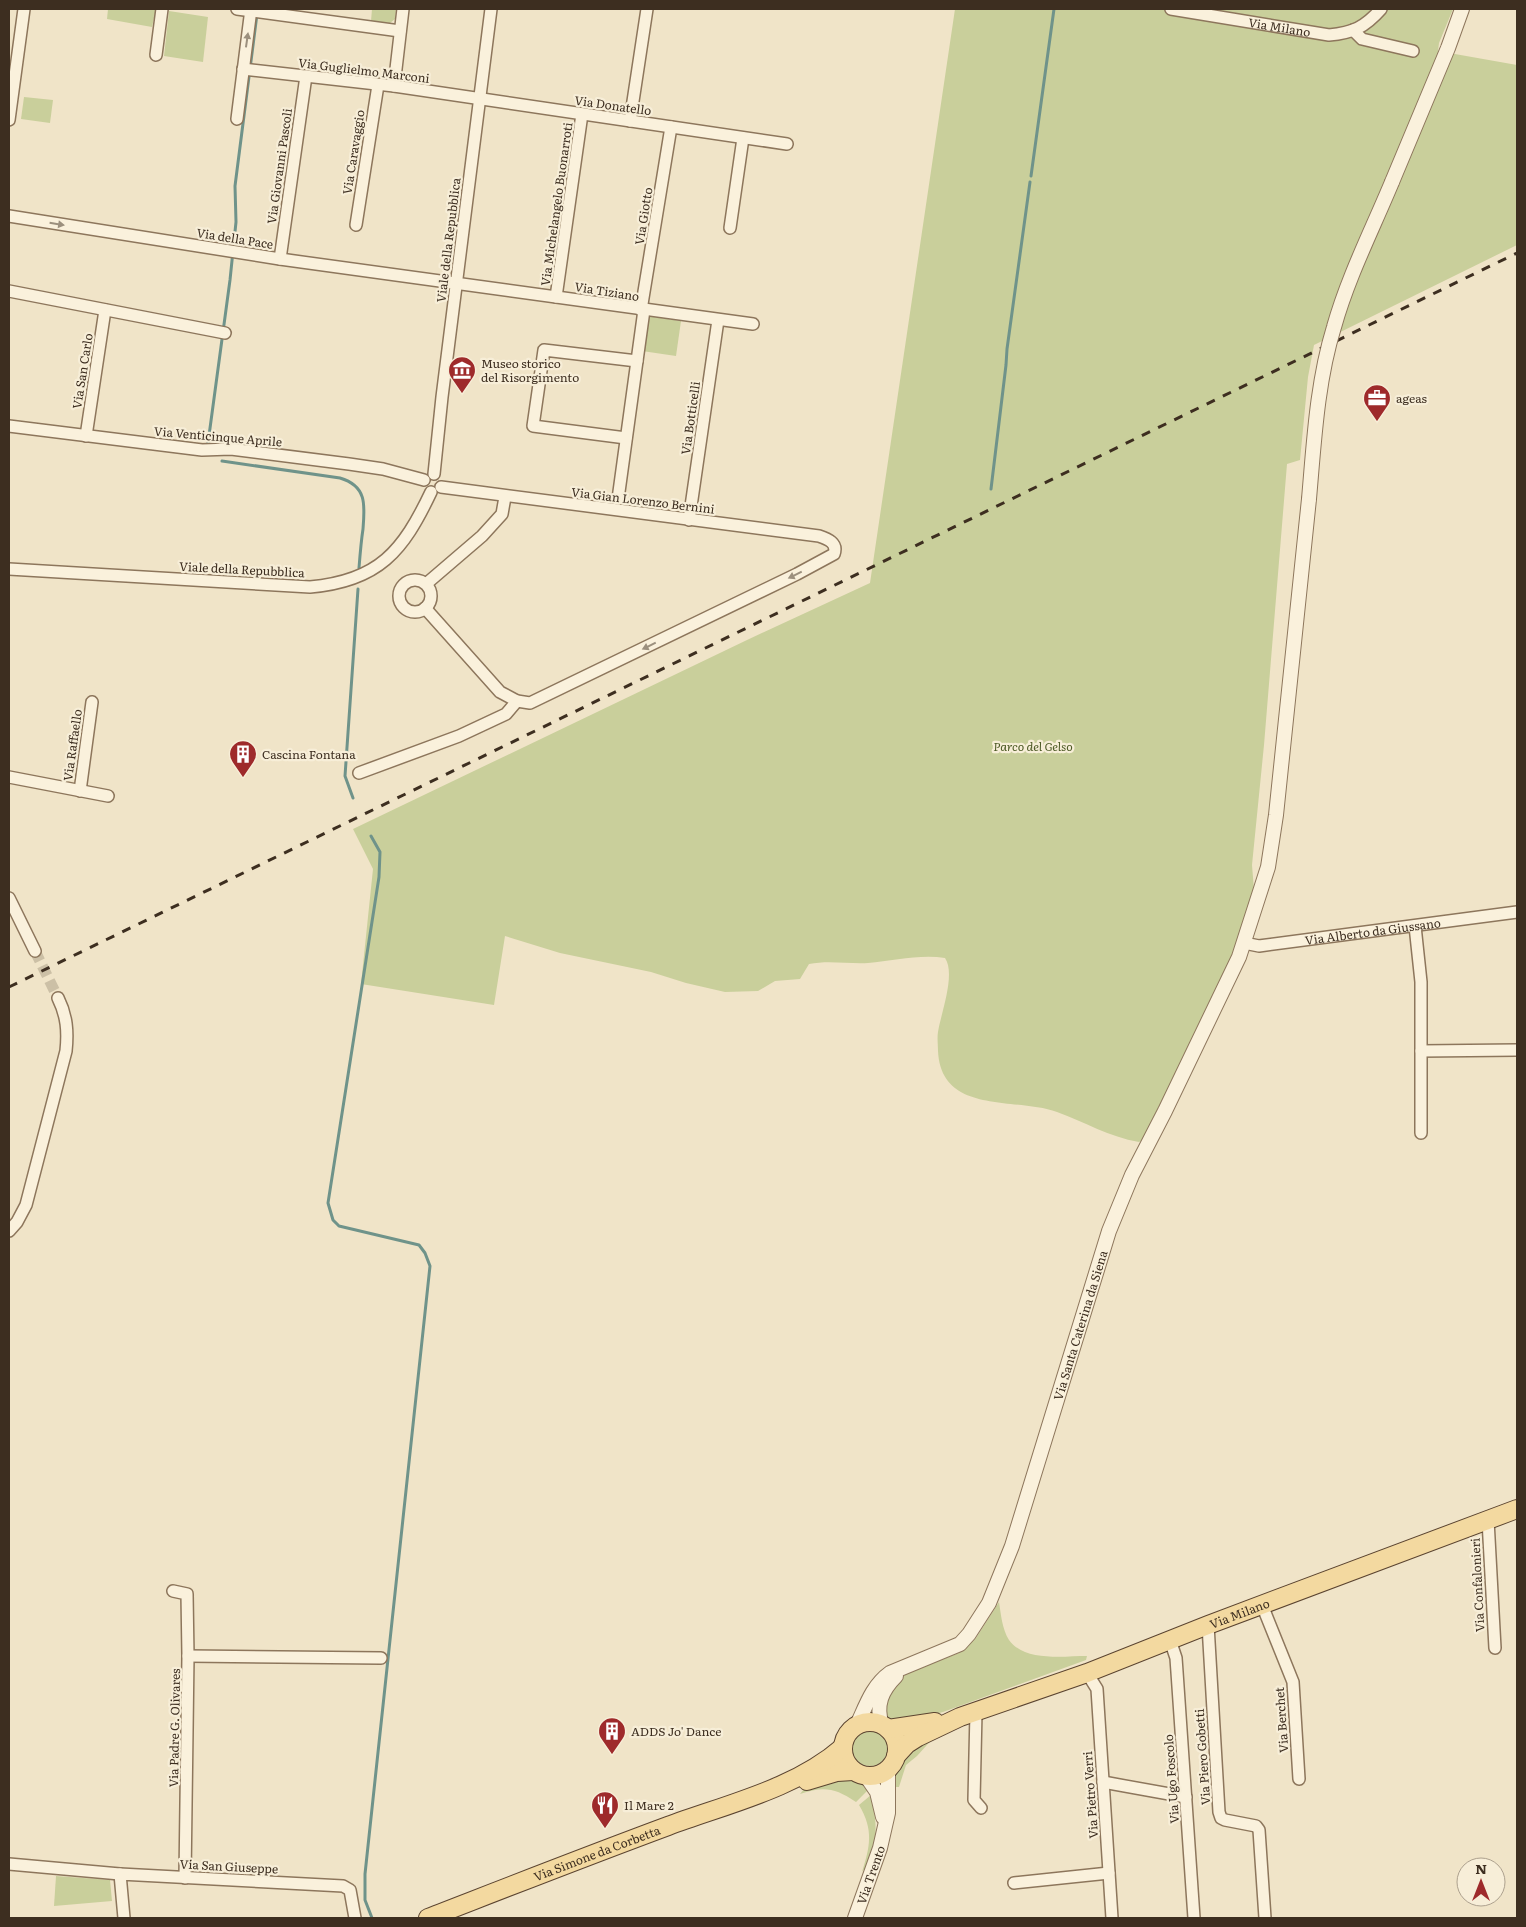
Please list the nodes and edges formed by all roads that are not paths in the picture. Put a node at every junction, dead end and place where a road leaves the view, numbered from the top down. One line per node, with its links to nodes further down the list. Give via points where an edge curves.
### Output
1 (24, 9): 22 (street)
2 (162, 9): 14 (street)
3 (237, 9): 10 (street)
4 (403, 9): 12 (street)
5 (491, 9): 19 (street, Viale della Repubblica)
6 (647, 9): 23 (street)
7 (1171, 9): 11 (street, Via Milano, via 1309,33 1329,35)
8 (1381, 9): 11 (street, Via Milano)
9 (1462, 9): 60 (street, bridge, via 1333,328 1320,391 1271,851)
10 (254, 11): 12 (street); 15 (street, one-way to 10)
11 (1353, 30): 13 (street, via 1362,39)
12 (400, 31): 18 (street)
13 (1413, 51)
14 (156, 55)
15 (248, 69): 16 (street, Via Guglielmo Marconi); 21 (street)
16 (306, 76): 17 (street, Via Guglielmo Marconi); 30 (street, Via Giovanni Pascoli)
17 (378, 85): 18 (street, Via Guglielmo Marconi); 28 (street, Via Caravaggio)
18 (394, 86): 19 (street, Via Guglielmo Marconi)
19 (480, 100): 20 (street, Via Donatello); 31 (street, Viale della Repubblica)
20 (582, 114): 23 (street, Via Donatello); 33 (street, Via Michelangelo Buonarroti)
21 (237, 119)
22 (9, 120)
23 (630, 121): 24 (street, Via Donatello)
24 (671, 127): 25 (street, Via Donatello); 35 (street, Via Giotto)
25 (743, 138): 26 (street, Via Donatello); 29 (street)
26 (787, 144)
27 (9, 216): 30 (street, Via della Pace, one-way to 30)
28 (356, 224)
29 (730, 228)
30 (280, 259): 31 (street, Via della Pace)
31 (457, 283): 33 (street, Via Tiziano); 43 (street, Viale della Repubblica)
32 (9, 291): 34 (street)
33 (556, 297): 35 (street, Via Tiziano)
34 (105, 310): 38 (street); 41 (street, Via San Carlo)
35 (642, 310): 36 (street, Via Tiziano); 39 (street, Via Giotto)
36 (718, 320): 37 (street, Via Tiziano); 47 (street, Via Botticelli)
37 (753, 324)
38 (222, 332)
39 (636, 361): 42 (street, Via Giotto); 42 (street, via 544,350 533,426)
40 (9, 426): 41 (street, Via Venticinque Aprile)
41 (86, 436): 43 (street, Via Venticinque Aprile, via 202,450 241,450)
42 (626, 438): 46 (street, Via Giotto)
43 (429, 477): 44 (street, via 424,486); 44 (street, via 441,479)
44 (436, 490): 45 (street, Via Gian Lorenzo Bernini); 48 (street, Viale della Repubblica, via 411,532 389,558 356,577 330,585)
45 (505, 496): 47 (street, Via Gian Lorenzo Bernini); 49 (street, via 502,514 495,522)
46 (618, 499)
47 (689, 520): 51 (street, Via Gian Lorenzo Bernini, one-way to 51, via 819,536 828,539 836,550 797,574 530,703)
48 (9, 569)
49 (426, 584): 50 (street, via 431,596); 50 (street, via 410,581 402,588 399,598 409,611)
50 (425, 608): 51 (street, via 500,692)
51 (517, 701): 53 (street, via 506,714 459,736)
52 (92, 702): 55 (street, Via Raffaello)
53 (359, 773)
54 (9, 778): 55 (street, Via Raffaello)
55 (80, 791): 56 (street, Via Raffaello)
56 (108, 796)
57 (9, 898): 61 (street)
58 (1517, 912): 59 (street, Via Alberto da Giussano)
59 (1415, 926): 60 (street, Via Alberto da Giussano, via 1259,946); 64 (street, via 1421,982)
60 (1244, 943): 76 (street, Via Santa Caterina da Siena, via 1132,1175 1109,1231 996,1590 960,1644)
61 (35, 951)
62 (58, 998): 66 (street, via 66,1020 66,1051 26,1205)
63 (1517, 1050): 64 (street)
64 (1421, 1051): 65 (street)
65 (1421, 1133)
66 (9, 1231)
67 (1517, 1509): 68 (main road, Via Milano)
68 (1488, 1520): 70 (main road, Via Milano); 73 (street, Via Confalonieri)
69 (173, 1591): 74 (street, Via Padre G. Olivares, via 188,1594)
70 (1262, 1605): 71 (main road, Via Milano); 84 (street, Via Berchet, via 1293,1682)
71 (1208, 1625): 72 (main road, Via Milano); 101 (street, Via Piero Gobetti, via 1219,1812 1225,1820 1256,1826 1259,1830)
72 (1170, 1640): 77 (main road, Via Milano); 87 (street, Via Ugo Foscolo, via 1176,1658)
73 (1495, 1648)
74 (188, 1656): 75 (street); 93 (street, Via Padre G. Olivares)
75 (382, 1658)
76 (905, 1666): 79 (street, Via Santa Caterina da Siena, via 880,1680); 80 (street, Via Santa Caterina da Siena, via 882,1696 879,1711)
77 (1088, 1673): 78 (main road, Via Milano); 85 (street, Via Pietro Verri, via 1097,1689)
78 (968, 1714): 80 (main road); 82 (main road, via 918,1736); 88 (street, via 974,1800)
79 (856, 1725): 80 (main road, via 871,1722); 81 (main road, via 846,1736)
80 (885, 1727): 82 (main road, via 896,1740)
81 (842, 1747): 83 (main road, via 844,1760); 86 (main road, Via Simone da Corbetta, via 812,1770)
82 (892, 1762): 83 (main road, via 880,1774); 89 (street, Via Trento)
83 (859, 1773): 86 (main road, Via Simone da Corbetta, via 837,1772); 89 (street, Via Trento, via 876,1792)
84 (1299, 1779)
85 (1103, 1782): 87 (street); 91 (street, Via Pietro Verri)
86 (768, 1790): 97 (main road, Via Simone da Corbetta)
87 (1186, 1797): 100 (street, Via Ugo Foscolo)
88 (981, 1808)
89 (884, 1831): 98 (street, Via Trento)
90 (9, 1864): 92 (street, Via San Giuseppe)
91 (1109, 1873): 94 (street); 99 (street, Via Pietro Verri)
92 (120, 1874): 93 (street, Via San Giuseppe); 95 (street)
93 (185, 1878): 96 (street, Via San Giuseppe, via 343,1886 350,1890)
94 (1014, 1883)
95 (124, 1918)
96 (356, 1918)
97 (428, 1918)
98 (855, 1918)
99 (1112, 1918)
100 (1194, 1918)
101 (1265, 1918)

